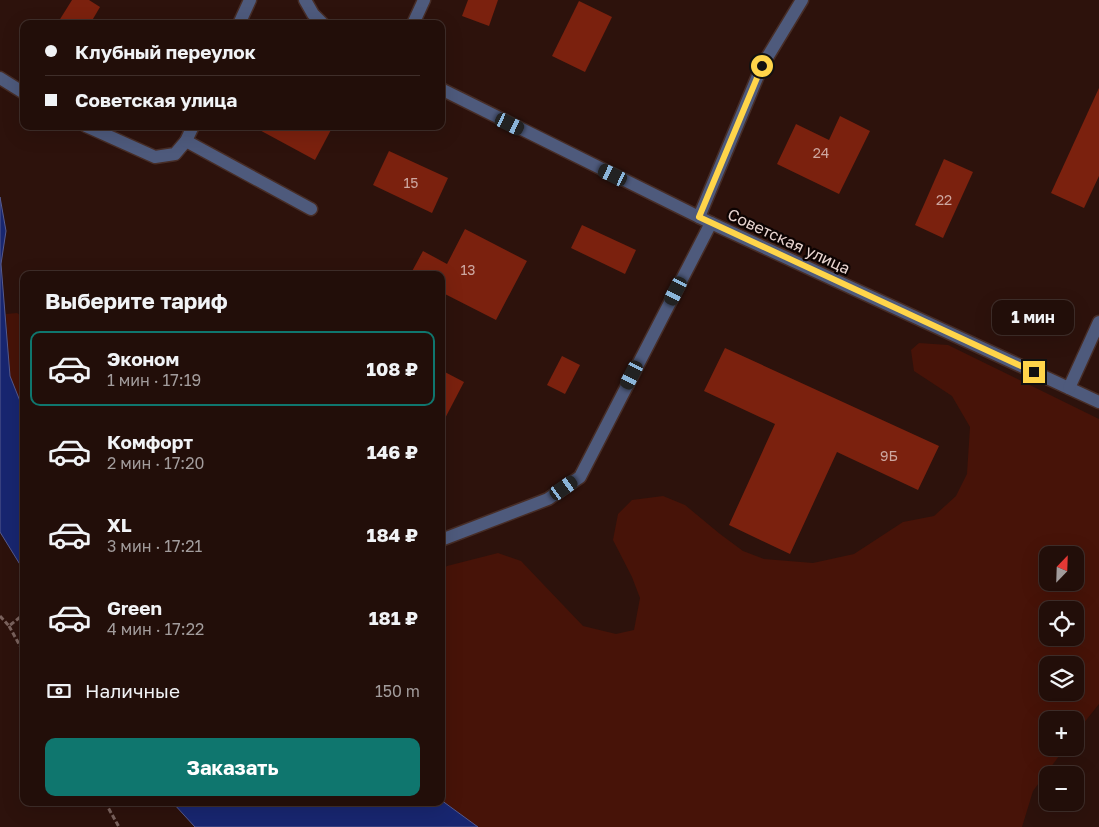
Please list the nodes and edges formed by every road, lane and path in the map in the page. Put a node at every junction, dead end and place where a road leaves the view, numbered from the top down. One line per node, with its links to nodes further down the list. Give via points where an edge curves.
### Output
1 (250, 0): 5 (street)
2 (305, 0): 6 (street)
3 (424, 0): 7 (street)
4 (802, 0): 15 (street, via 762,66)
5 (241, 20)
6 (319, 20)
7 (415, 20)
8 (0, 78): 9 (street)
9 (20, 90)
10 (445, 91): 15 (street, Советская улица)
11 (95, 130): 13 (street, via 155,157 175,154)
12 (191, 130): 13 (street)
13 (186, 141): 14 (street)
14 (311, 209)
15 (705, 220): 17 (street, Советская улица); 19 (street, via 580,477 548,499)
16 (1099, 322): 17 (street)
17 (1070, 388): 18 (street, Советская улица)
18 (1099, 402)
19 (445, 538)
20 (0, 616): 22 (path)
21 (20, 617): 22 (path)
22 (9, 626): 23 (path)
23 (20, 646)
24 (107, 806): 25 (path)
25 (119, 827)

